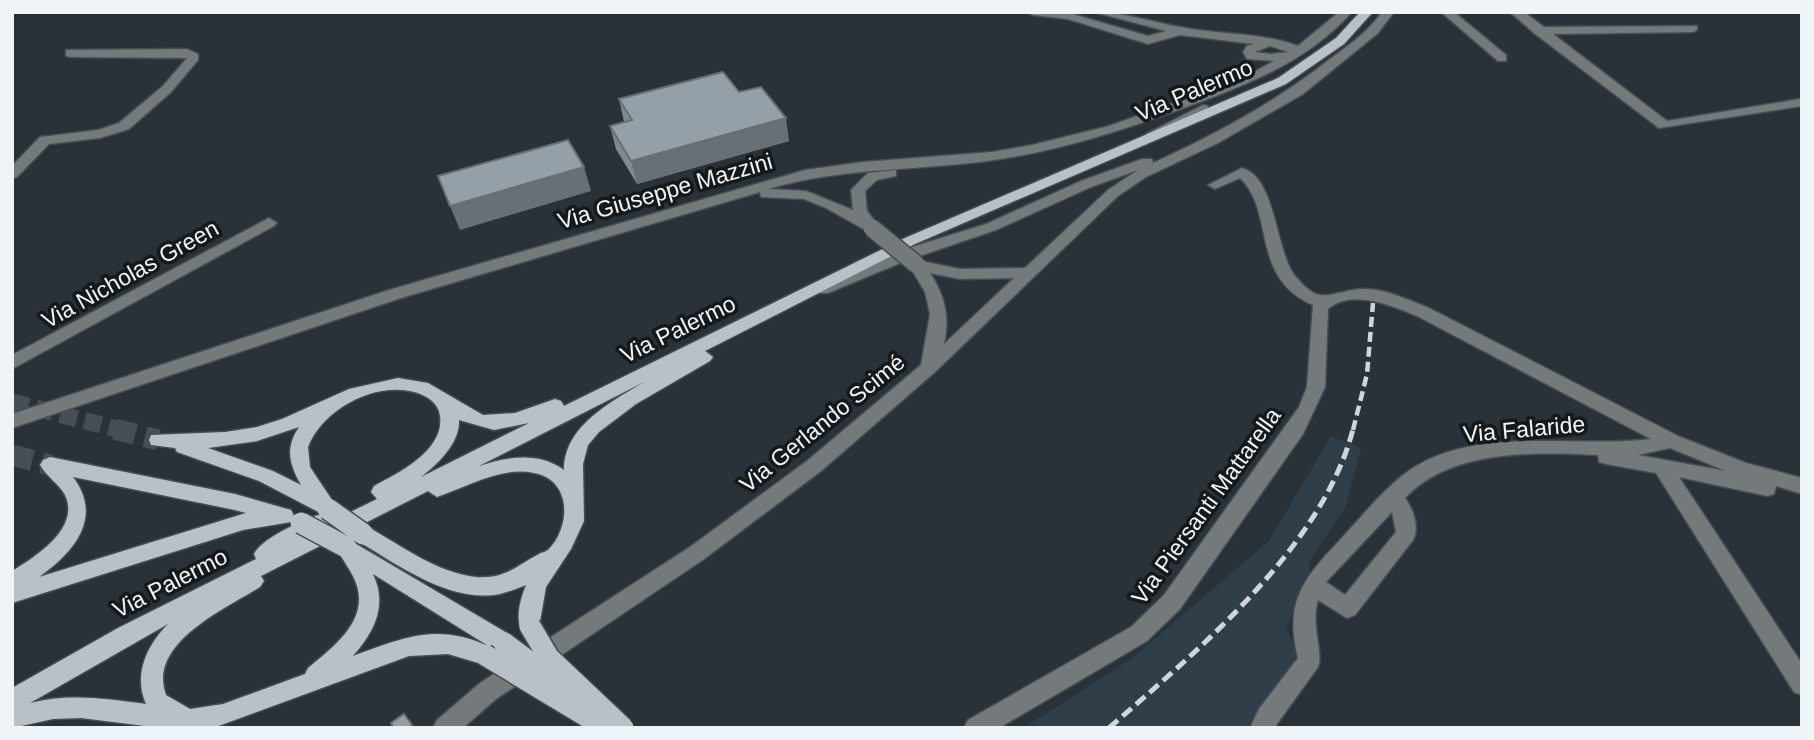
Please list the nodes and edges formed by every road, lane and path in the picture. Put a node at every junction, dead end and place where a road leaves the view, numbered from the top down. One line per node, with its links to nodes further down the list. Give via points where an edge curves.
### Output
1 (1033, 12): 10 (street, via 1069,16 1148,40)
2 (1100, 12): 10 (street)
3 (1346, 12): 8 (street, Via Giuseppe Mazzini)
4 (1367, 12): 21 (main road, Via Palermo, via 1340,41 1282,81)
5 (1388, 12): 22 (street, via 1374,31 1298,91)
6 (1447, 12): 18 (street)
7 (1516, 12): 11 (street)
8 (1328, 27): 13 (street, Via Giuseppe Mazzini); 17 (street, Via Giuseppe Mazzini)
9 (1693, 28): 11 (street)
10 (1180, 31): 12 (street)
11 (1538, 31): 20 (street, via 1664,124)
12 (1195, 34): 13 (street); 14 (street)
13 (1269, 43): 16 (street, via 1251,48); 17 (street, via 1290,47)
14 (1235, 50): 16 (street); 19 (street, via 1249,64)
15 (70, 52): 24 (street, via 187,53 194,57 124,126 100,134 45,140)
16 (1251, 55): 17 (street); 19 (street)
17 (1295, 55): 19 (street, Via Giuseppe Mazzini)
18 (1502, 58)
19 (1251, 76): 21 (street, via 1238,95); 23 (street, Via Giuseppe Mazzini, via 1114,129)
20 (1800, 103)
21 (1142, 140): 25 (main road, Via Palermo)
22 (1213, 140): 31 (street, Via Gerlando Scimé, via 1141,174 1114,193); 33 (street, via 1086,184 991,227 899,257)
23 (992, 156): 27 (street, Via Giuseppe Mazzini, via 817,172); 29 (street, via 957,170 873,176 858,190 857,199)
24 (12, 174)
25 (1051, 178): 33 (main road, Via Palermo, via 910,241); 36 (main road, via 986,199 918,230 536,415 505,422 474,419)
26 (1216, 184): 32 (street, via 1242,172 1251,177 1280,267 1303,293)
27 (698, 205): 29 (street, via 718,208 767,194 794,192 829,203); 38 (street, Via Giuseppe Mazzini, via 395,294)
28 (269, 223): 34 (street, Via Nicholas Green)
29 (872, 228): 30 (street, bridge)
30 (917, 265): 31 (street, via 960,274); 35 (street, via 938,299)
31 (1027, 273): 35 (street, Via Gerlando Scimé)
32 (1323, 303): 39 (street, via 1346,295 1374,295 1423,312); 65 (street, Via Piersanti Mattarella, via 1316,387 1308,408 1172,602 1139,634)
33 (786, 304): 44 (main road, via 599,419 575,449); 47 (main road, Via Palermo)
34 (12, 363)
35 (929, 368): 61 (street, Via Gerlando Scimé, via 814,466 697,553 488,691)
36 (439, 395): 37 (main road, via 400,384); 51 (main road, via 449,410 450,424 441,447 429,461 395,486 286,539)
37 (343, 399): 47 (main road, via 315,421 298,451 300,471); 47 (main road, via 263,433 217,441 158,440 266,476)
38 (12, 421)
39 (1671, 441): 40 (street, Via Falaride, via 1651,448); 42 (street)
40 (1558, 447): 41 (street); 45 (street, Via Falaride, via 1444,463 1409,481)
41 (1661, 465): 43 (street); 55 (street)
42 (1802, 486)
43 (1802, 495)
44 (574, 498): 47 (main road, via 566,482 548,469 503,465); 48 (main road, via 573,524)
45 (1394, 499): 50 (street, Via Falaride); 50 (street, via 1403,511 1406,534 1347,608)
46 (293, 519): 47 (main road, bridge); 49 (main road, via 235,502 50,465 74,495 78,504 75,520 51,556); 52 (main road, via 243,522)
47 (343, 530): 48 (main road, via 467,586 496,585 520,577); 51 (main road, Via Palermo); 54 (main road); 56 (main road, via 369,590 370,605 356,638); 60 (main road, via 186,622 168,639 152,673 153,698 161,708)
48 (559, 548): 64 (main road, bridge, via 531,593 530,626 549,658)
49 (12, 582)
50 (1313, 585): 66 (street, Via Falaride, via 1301,630 1310,660)
51 (215, 589): 53 (main road, Via Palermo)
52 (12, 594)
53 (125, 635): 57 (main road); 58 (main road, Via Palermo)
54 (494, 649): 56 (main road, via 427,642); 62 (main road, bridge); 63 (main road, bridge)
55 (1802, 684)
56 (304, 685): 60 (main road, via 233,712)
57 (12, 692)
58 (12, 701)
59 (12, 719): 60 (main road, via 53,708 81,707)
60 (190, 720)
61 (445, 728)
62 (606, 728)
63 (617, 728)
64 (623, 728)
65 (976, 728)
66 (1262, 728)

